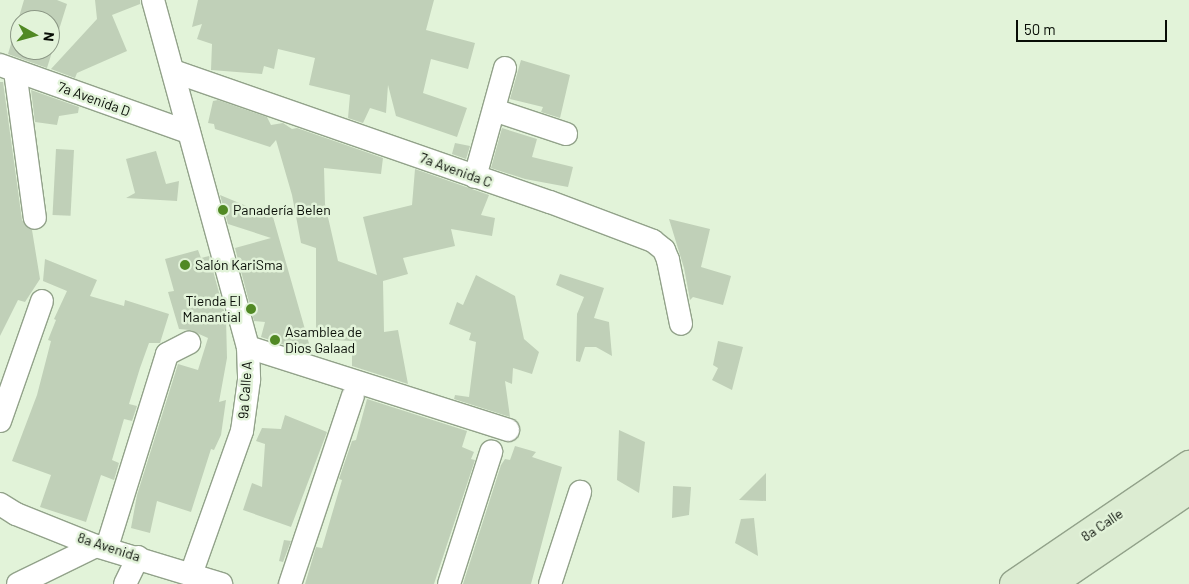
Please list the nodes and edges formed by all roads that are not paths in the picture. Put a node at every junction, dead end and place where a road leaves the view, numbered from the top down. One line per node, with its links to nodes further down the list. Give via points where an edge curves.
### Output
1 (153, 0): 4 (street, 9a Calle A)
2 (8, 68): 6 (street, 7a Avenida D); 9 (street)
3 (505, 68): 5 (street)
4 (173, 71): 6 (street, 9a Calle A); 8 (street, 7a Avenida C)
5 (494, 110): 7 (street); 8 (street)
6 (188, 132): 13 (street, 9a Calle A)
7 (566, 134)
8 (475, 177): 11 (street, 7a Avenida C, via 653,241 664,250 668,260)
9 (35, 218)
10 (42, 301): 15 (street)
11 (682, 324)
12 (189, 343): 22 (street, via 167,354)
13 (248, 347): 16 (street); 24 (street, 9a Calle A, via 249,380 242,431)
14 (353, 396): 28 (street)
15 (0, 421)
16 (508, 430)
17 (491, 452): 29 (street)
18 (1189, 465): 31 (street, 8a Calle)
19 (1189, 490): 32 (street, 8a Calle)
20 (580, 492): 30 (street)
21 (0, 504): 22 (street, 8a Avenida, via 16,514)
22 (101, 546): 23 (street, 8a Avenida); 25 (street)
23 (138, 556): 24 (street, 8a Avenida); 26 (street)
24 (191, 574): 27 (street, 8a Avenida)
25 (25, 582)
26 (125, 584)
27 (221, 584)
28 (290, 584)
29 (449, 584)
30 (550, 584)
31 (1014, 584)
32 (1051, 584)

